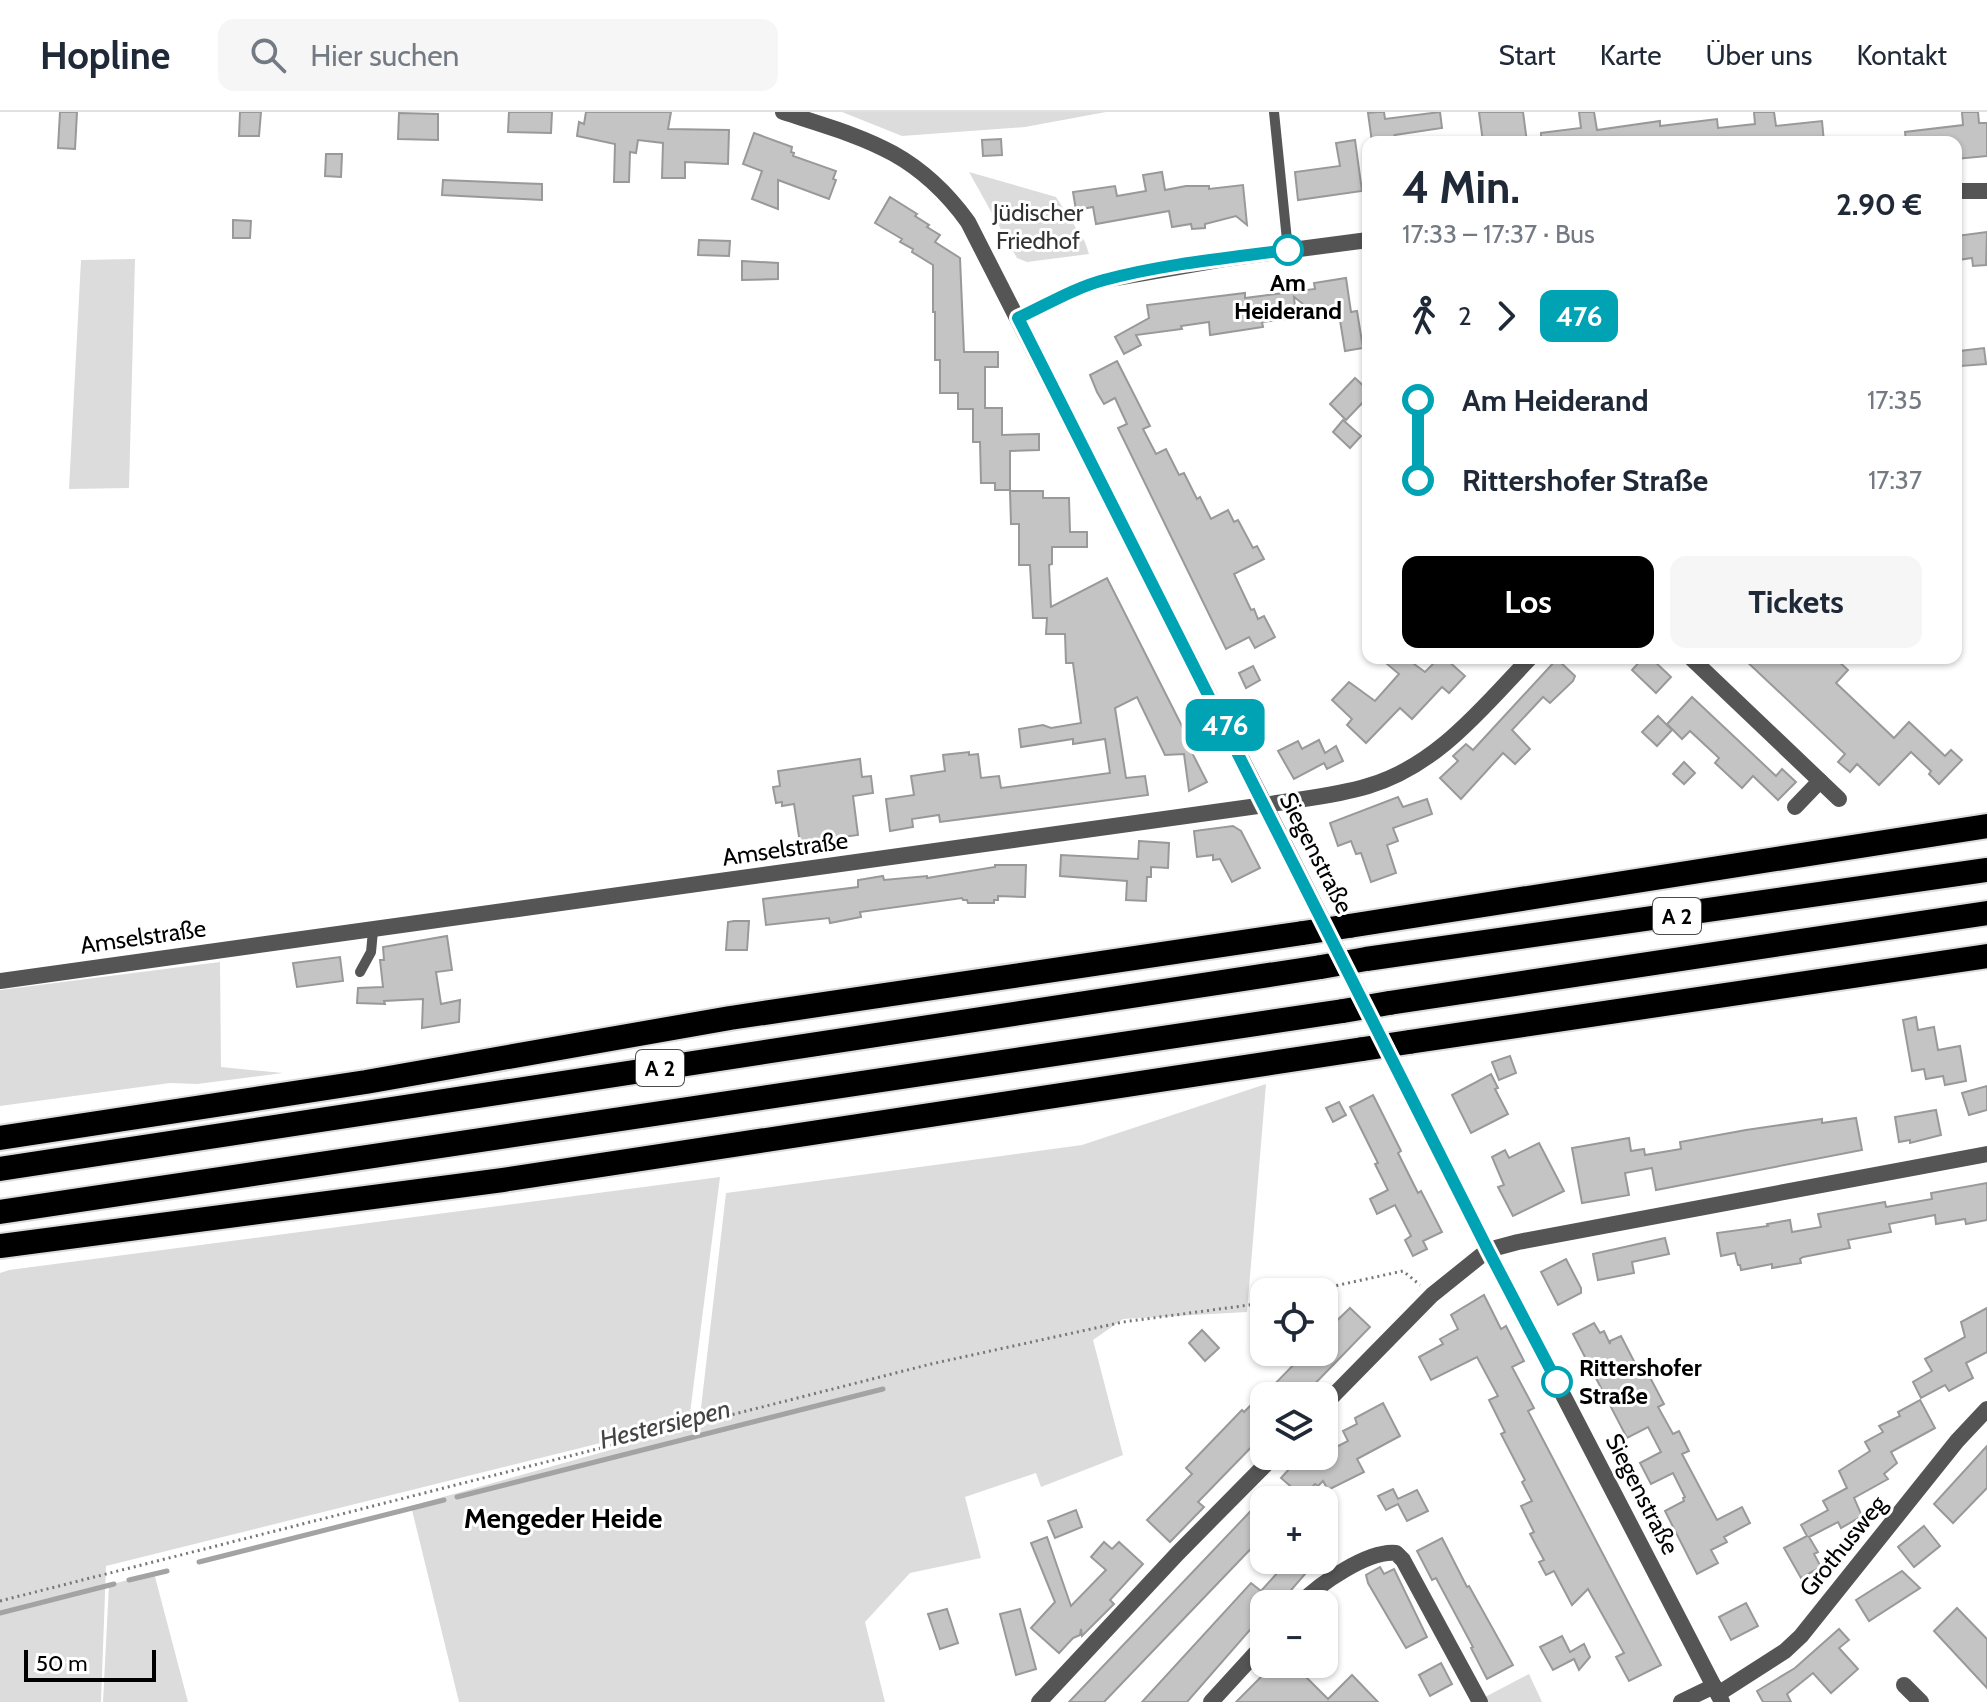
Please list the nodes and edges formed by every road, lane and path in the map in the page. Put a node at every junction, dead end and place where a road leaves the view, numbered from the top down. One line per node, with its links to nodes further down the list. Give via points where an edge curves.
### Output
1 (783, 112): 7 (street, Siegenstraße, via 910,161 940,187 968,222)
2 (1274, 112): 6 (lane)
3 (1962, 191): 4 (street)
4 (1987, 191)
5 (1362, 242): 6 (street)
6 (1288, 250): 7 (street, via 1104,280)
7 (1018, 318): 12 (street, Siegenstraße)
8 (1524, 664): 12 (street, Amselstraße, via 1459,732 1415,766 1368,786)
9 (1697, 664): 10 (street)
10 (1820, 781): 11 (street); 13 (street)
11 (1839, 799)
12 (1265, 805): 17 (street, Amselstraße); 27 (street, Siegenstraße)
13 (1795, 807)
14 (1987, 826): 21 (highway, bridge, via 730,1018 366,1082)
15 (1987, 870): 23 (highway, A 2, bridge, via 1366,959)
16 (1987, 913): 24 (highway, A 2, bridge)
17 (373, 931): 19 (lane, via 371,952); 20 (street, Amselstraße)
18 (1987, 956): 25 (highway, bridge, via 503,1180)
19 (360, 972)
20 (0, 981)
21 (0, 1138)
22 (1987, 1154): 27 (street)
23 (0, 1169)
24 (0, 1212)
25 (169, 1225): 26 (highway); 28 (highway)
26 (0, 1246)
27 (1488, 1250): 30 (street); 39 (street, Siegenstraße)
28 (0, 1259)
29 (1338, 1285): 30 (path, via 1403,1271)
30 (1432, 1295): 32 (street)
31 (1250, 1305): 36 (path, via 1123,1322 931,1364)
32 (1338, 1391)
33 (1987, 1409): 39 (street, Grothusweg, via 1801,1636)
34 (1261, 1470): 40 (street)
35 (1317, 1590): 42 (street, via 1376,1554 1396,1553)
36 (0, 1601)
37 (1250, 1659): 41 (street)
38 (1904, 1685): 44 (street)
39 (1718, 1694): 43 (street, Grothusweg)
40 (1039, 1702)
41 (1211, 1702)
42 (1480, 1702)
43 (1681, 1702)
44 (1921, 1702)

